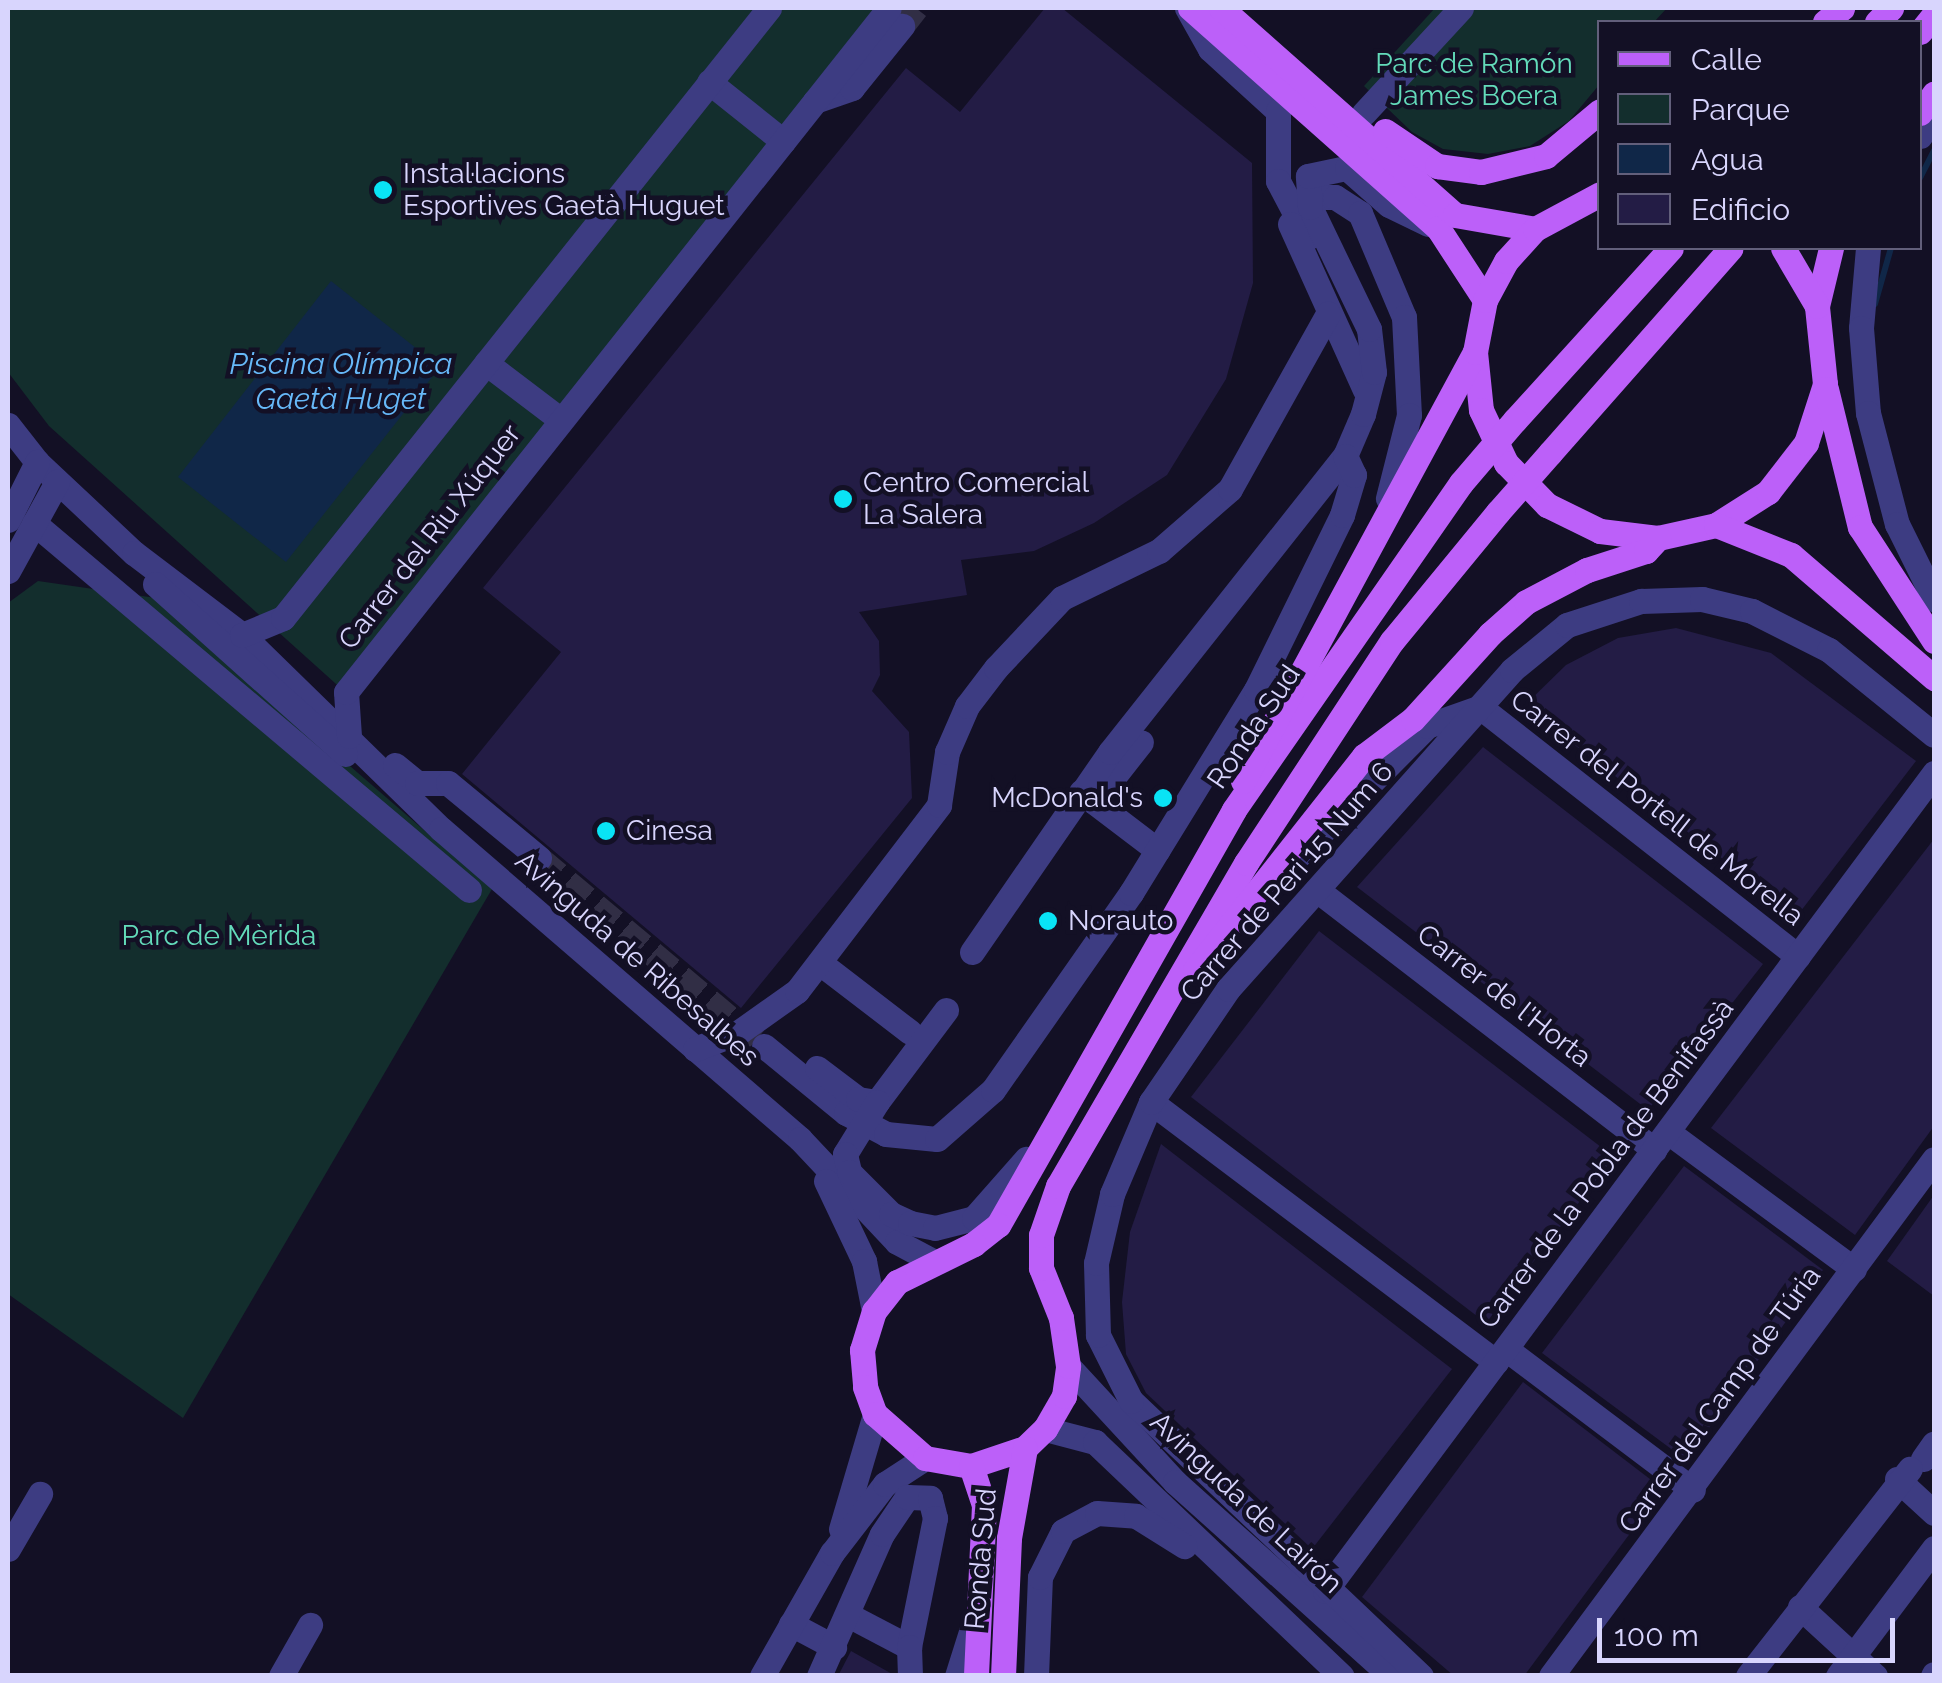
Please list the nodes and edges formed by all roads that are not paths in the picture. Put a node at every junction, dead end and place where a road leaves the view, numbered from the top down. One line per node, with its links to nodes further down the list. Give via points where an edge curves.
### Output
1 (768, 8): 6 (street)
2 (1189, 8): 12 (street, via 1210,49 1278,112 1278,181); 13 (main road)
3 (1220, 8): 7 (main road)
4 (1461, 8): 8 (street)
5 (895, 17): 10 (street, Carrer del Riu Xúquer)
6 (709, 82): 10 (street); 25 (street)
7 (1311, 87): 8 (main road); 14 (main road, via 1455,215)
8 (1364, 113): 9 (main road, via 1436,166 1481,172 1546,156)
9 (1597, 113)
10 (783, 140): 28 (street, Carrer del Riu Xúquer)
11 (1597, 196): 14 (main road)
12 (1302, 208): 13 (street, via 1308,176 1347,168 1389,205); 20 (street); 23 (street, via 1288,231); 27 (street, via 1369,329 1374,372); 37 (street, via 1314,197 1335,196 1360,213 1404,318 1409,415 1396,476)
13 (1438, 228): 21 (main road)
14 (1534, 229): 21 (main road, via 1506,261)
15 (1669, 250): 51 (main road, Ronda Sud, bridge, via 1461,483)
16 (1730, 250): 61 (main road, bridge, via 1392,642 1246,863)
17 (1784, 250): 22 (main road)
18 (1831, 250): 22 (main road)
19 (1868, 250): 39 (street, via 1860,328 1868,413 1898,524)
20 (1334, 287)
21 (1486, 300): 24 (main road)
22 (1817, 306): 26 (main road)
23 (1328, 314): 27 (street); 60 (street, via 1230,489 1160,551 1062,598 996,668 967,706 948,752 939,804)
24 (1474, 352): 36 (main road, via 1489,428 1506,463 1547,505 1600,531); 37 (main road)
25 (486, 363): 28 (street, Carrer del Riu Xúquer); 41 (street, via 283,618)
26 (1824, 384): 35 (main road, via 1806,443 1778,480); 40 (main road, via 1860,527)
27 (1365, 390): 30 (street, via 1363,414)
28 (561, 420): 44 (street, Carrer del Riu Xúquer)
29 (8, 425): 31 (street, Avinguda de Ribesalbes)
30 (1345, 456): 50 (street); 53 (street, via 1354,475 1323,561 1233,732)
31 (36, 462): 32 (street, Avinguda de Ribesalbes); 33 (street)
32 (56, 482): 34 (street); 41 (street, Avinguda de Ribesalbes, via 134,553 164,597)
33 (8, 520)
34 (34, 522): 38 (street); 44 (street)
35 (1716, 525): 36 (main road); 42 (main road, via 1791,555)
36 (1658, 538): 57 (main road, via 1646,551 1587,570 1526,602 1490,634 1412,718 1364,756)
37 (1370, 545): 51 (main road, via 1249,764)
38 (8, 570)
39 (1934, 598)
40 (1934, 640)
41 (231, 641): 44 (street, Avinguda de Ribesalbes)
42 (1934, 678)
43 (1480, 707): 45 (street, Carrer de Peri 15 Num 6, via 1567,625 1641,601 1702,599 1752,611 1829,650); 56 (street, Carrer de Peri 15 Num 6); 57 (street, via 1426,726); 59 (street, Carrer del Portell de Morella)
44 (325, 717): 47 (street, Avinguda de Ribesalbes); 48 (street); 52 (street, Avinguda de Ribesalbes); 55 (street)
45 (1934, 736)
46 (1141, 742): 50 (street)
47 (378, 765): 48 (street); 52 (street, Avinguda de Ribesalbes)
48 (406, 774): 54 (street, via 416,783 448,783)
49 (1934, 774): 59 (street, Carrer de la Pobla de Benifassà)
50 (1087, 797): 53 (street); 58 (street)
51 (1234, 810): 69 (main road, Ronda Sud)
52 (436, 824): 66 (street, Avinguda de Ribesalbes)
53 (1157, 850): 68 (street, via 994,1090 938,1139 886,1134)
54 (538, 858)
55 (469, 890)
56 (1317, 890): 67 (street, Carrer de Peri 15 Num 6, via 1228,989); 71 (street, Carrer de l'Horta)
57 (1254, 898): 61 (main road)
58 (972, 952)
59 (1798, 956): 71 (street, Carrer de la Pobla de Benifassà)
60 (820, 963): 63 (street, via 797,991); 64 (street)
61 (1168, 999): 78 (main road, via 1058,1186 1041,1234 1040,1268 1061,1318)
62 (946, 1010): 68 (street)
63 (739, 1032): 66 (street); 68 (street, via 772,1034)
64 (910, 1032)
65 (764, 1046): 68 (street)
66 (695, 1049): 70 (street, Avinguda de Ribesalbes)
67 (1151, 1102): 76 (street, Carrer de Peri 15 Num 6, via 1112,1194 1096,1263); 77 (street)
68 (870, 1113): 69 (street, via 846,1154 849,1172 891,1214 935,1228 974,1218)
69 (1053, 1124): 73 (main road, Ronda Sud, via 998,1225)
70 (800, 1139): 73 (street, Avinguda de Ribesalbes, via 897,1242); 75 (street, Avinguda de Ribesalbes, via 864,1261)
71 (1661, 1141): 74 (street, Carrer de l'Horta); 77 (street, Carrer de la Pobla de Benifassà)
72 (1934, 1159): 74 (street, Carrer del Camp de Túria)
73 (932, 1262): 75 (main road, Ronda Sud, via 897,1282)
74 (1854, 1270): 85 (street, Carrer del Camp de Túria)
75 (874, 1311): 79 (main road, via 862,1350)
76 (1098, 1335): 91 (street, Avinguda de Lairón, via 1132,1401)
77 (1501, 1356): 85 (street); 92 (street, Carrer de la Pobla de Benifassà)
78 (1068, 1366): 80 (main road, via 1064,1396); 91 (street, Avinguda de Lairón, via 1176,1482)
79 (875, 1414): 82 (main road); 90 (street)
80 (1045, 1429): 81 (main road); 93 (street, Avinguda de Lairón, via 1095,1442)
81 (1025, 1448): 84 (main road); 108 (main road, Ronda Sud, via 1008,1538)
82 (925, 1458): 84 (main road); 90 (street, via 885,1484)
83 (1916, 1462): 87 (street); 94 (street)
84 (971, 1466): 95 (main road, Ronda Sud, via 984,1505)
85 (1692, 1490): 113 (street, Carrer del Camp de Túria)
86 (40, 1494): 89 (street)
87 (1934, 1513)
88 (1934, 1548): 101 (street)
89 (8, 1549)
90 (832, 1552): 97 (street)
91 (1300, 1578): 92 (street, Avinguda de Lairón); 111 (street, Avinguda de Lairón)
92 (1325, 1591): 112 (street, Avinguda de Lairón)
93 (1255, 1598): 109 (street, via 1166,1529 1136,1516 1096,1514 1063,1531 1040,1576); 110 (street, Avinguda de Lairón)
94 (1800, 1607): 101 (street); 114 (street)
95 (977, 1613): 106 (street); 107 (main road, Ronda Sud)
96 (850, 1616): 99 (street); 100 (street); 100 (street, via 882,1534 907,1497 930,1498 934,1518)
97 (790, 1624): 99 (street); 102 (street)
98 (310, 1625): 103 (street)
99 (834, 1647): 104 (street)
100 (909, 1647): 105 (street)
101 (1846, 1666): 115 (street)
102 (766, 1674)
103 (281, 1676)
104 (819, 1676)
105 (910, 1676)
106 (957, 1676)
107 (976, 1676)
108 (1003, 1676)
109 (1036, 1676)
110 (1342, 1676)
111 (1391, 1676)
112 (1421, 1676)
113 (1552, 1676)
114 (1748, 1676)
115 (1875, 1676)

